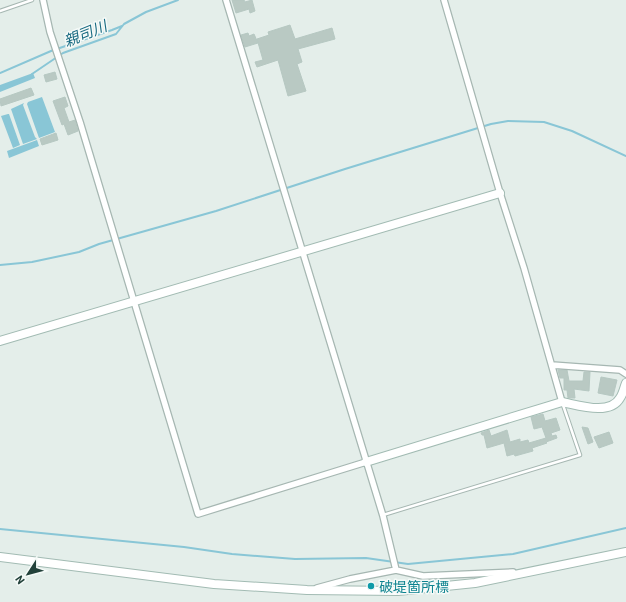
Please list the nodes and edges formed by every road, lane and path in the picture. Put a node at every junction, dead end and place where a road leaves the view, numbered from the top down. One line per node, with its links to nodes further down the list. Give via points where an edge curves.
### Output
1 (32, 0): 5 (lane)
2 (43, 0): 8 (street, via 50,32)
3 (226, 0): 7 (street)
4 (444, 0): 6 (street)
5 (0, 11)
6 (500, 193): 7 (street); 10 (street)
7 (302, 252): 8 (street); 14 (street)
8 (134, 300): 9 (street); 14 (street, via 198,514)
9 (0, 341)
10 (552, 365): 11 (street, via 620,370); 13 (street)
11 (626, 374)
12 (626, 383): 13 (street, via 620,400 611,406 592,408)
13 (562, 402): 14 (street); 15 (lane, via 580,455)
14 (366, 462): 15 (street)
15 (383, 516): 18 (street)
16 (626, 552): 19 (street)
17 (0, 557): 20 (street, via 214,584)
18 (396, 570): 19 (street, via 423,576); 20 (street)
19 (530, 572): 20 (street, via 475,583 406,591)
20 (307, 590)

